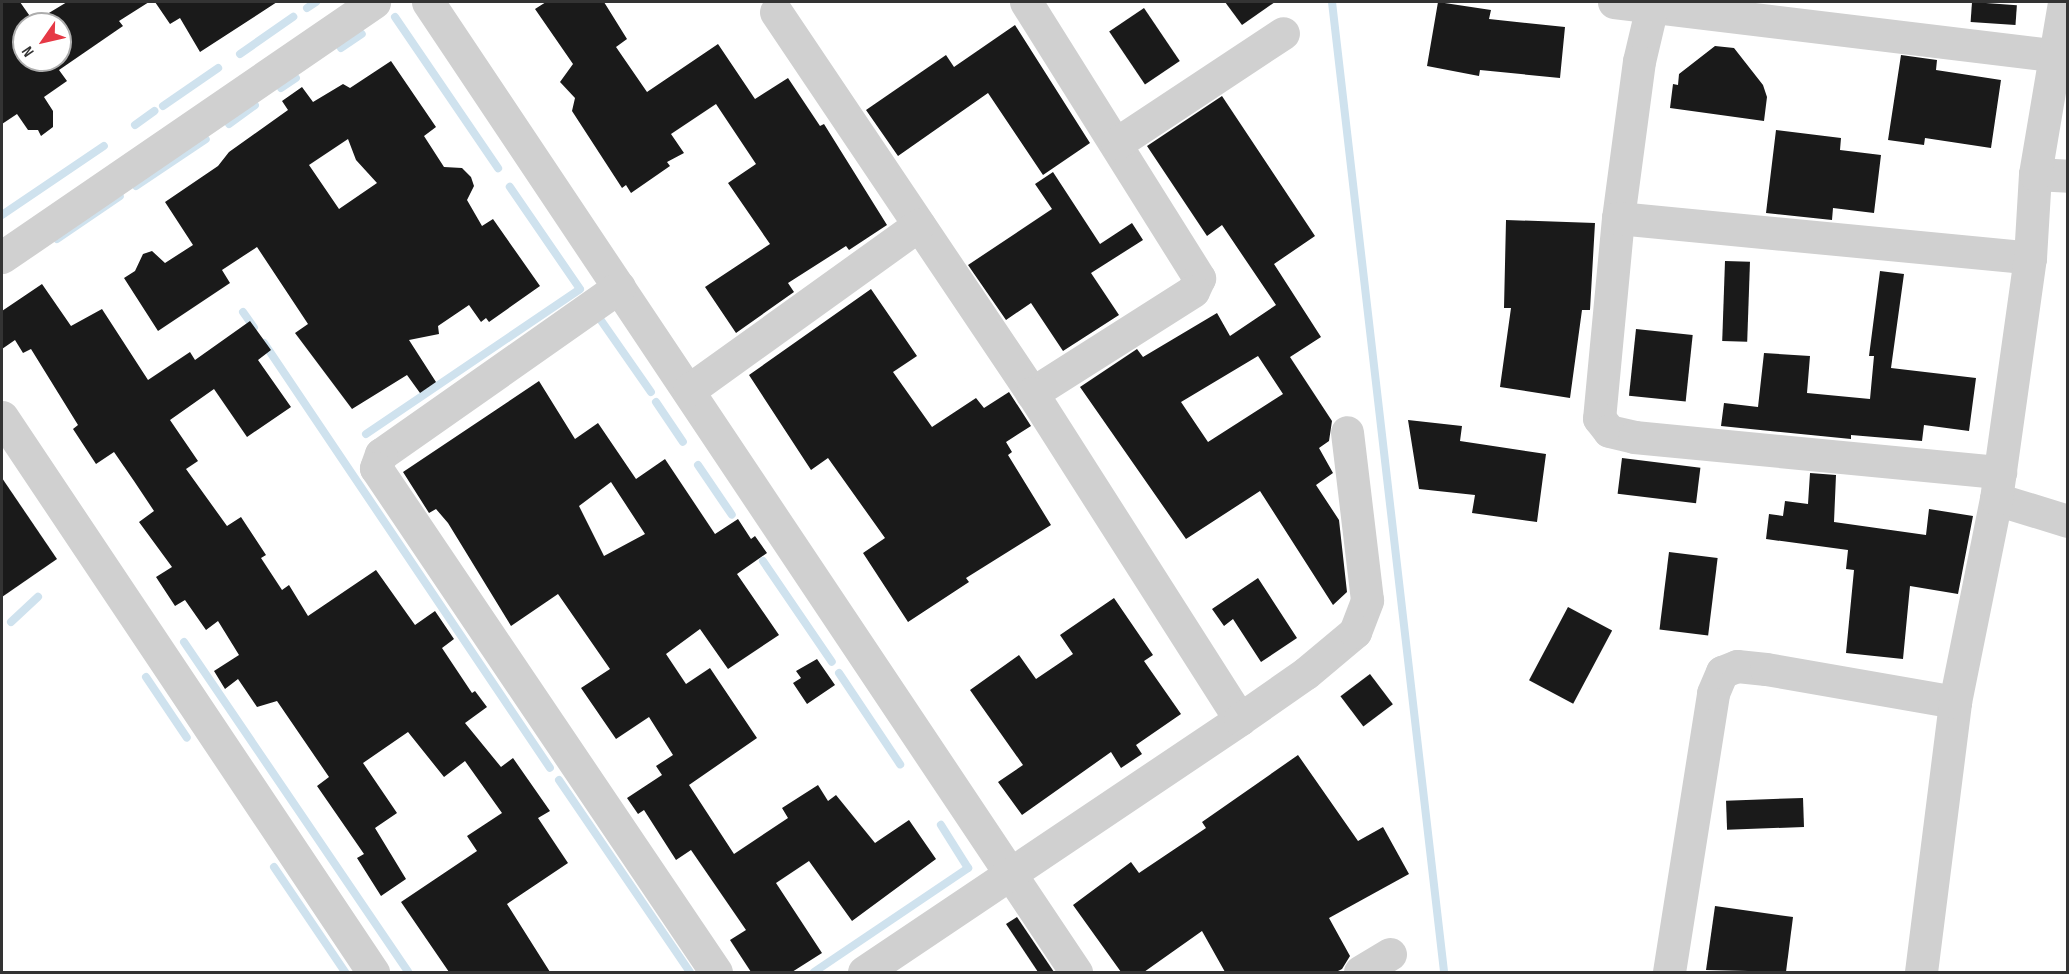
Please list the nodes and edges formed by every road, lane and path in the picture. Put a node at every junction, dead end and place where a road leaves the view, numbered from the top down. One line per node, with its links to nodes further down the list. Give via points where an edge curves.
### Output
1 (374, 2): 15 (street)
2 (428, 2): 17 (street)
3 (1026, 2): 10 (street)
4 (1614, 2): 6 (street)
5 (2064, 2): 9 (street)
6 (1652, 4): 9 (street); 13 (street, via 1639,61)
7 (776, 12): 14 (street)
8 (1283, 33): 10 (street)
9 (2055, 55): 11 (street)
10 (1118, 142): 19 (street, via 1199,278 1193,291)
11 (2035, 174): 12 (street); 16 (street)
12 (2067, 176)
13 (1617, 218): 16 (street); 22 (street, via 1599,418 1609,431)
14 (919, 225): 18 (street); 19 (street)
15 (2, 257)
16 (2030, 258): 22 (street)
17 (619, 287): 18 (street); 29 (street, via 381,454 376,468)
18 (689, 390): 26 (street)
19 (1032, 393): 25 (street)
20 (2, 417): 28 (street)
21 (1347, 432): 25 (street, via 1368,600 1355,632)
22 (1998, 485): 23 (street); 24 (street)
23 (2067, 521)
24 (1955, 702): 33 (street, via 1766,669 1737,666 1722,672 1713,693); 34 (street)
25 (1240, 719): 26 (street)
26 (1010, 874): 30 (street); 31 (street)
27 (1390, 954): 32 (street)
28 (373, 972)
29 (716, 972)
30 (864, 972)
31 (1076, 972)
32 (1360, 972)
33 (1670, 972)
34 (1921, 972)

